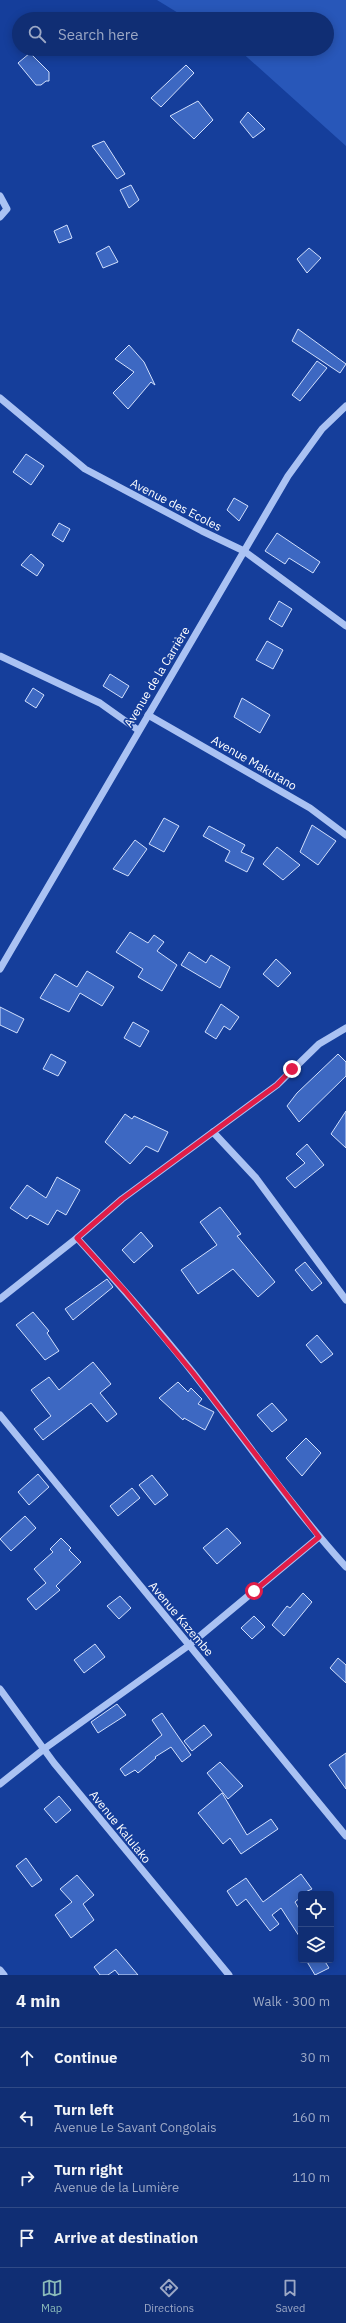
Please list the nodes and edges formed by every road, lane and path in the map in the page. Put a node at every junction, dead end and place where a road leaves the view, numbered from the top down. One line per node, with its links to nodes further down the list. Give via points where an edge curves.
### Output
1 (0, 196): 2 (street, via 7,209)
2 (0, 217)
3 (0, 398): 5 (street, Avenue des Ecoles, via 85,469)
4 (346, 406): 5 (street, Avenue de la Carrière, via 322,429 302,455)
5 (244, 551): 6 (street, Avenue des Ecoles); 8 (street, Avenue de la Carrière)
6 (346, 626)
7 (0, 656): 9 (street, via 100,703)
8 (148, 715): 9 (street, Avenue de la Carrière); 10 (street, Avenue Makutano, via 310,808)
9 (138, 730): 11 (street, Avenue de la Carrière)
10 (346, 835)
11 (0, 969)
12 (345, 1031): 13 (street, via 319,1044 277,1085)
13 (212, 1132): 14 (street, via 122,1199); 16 (street, via 256,1178)
14 (77, 1238): 15 (street); 18 (street, via 193,1373)
15 (0, 1298)
16 (346, 1300)
17 (0, 1415): 20 (street, Avenue Kazembe)
18 (319, 1537): 19 (street); 20 (street)
19 (346, 1567)
20 (188, 1646): 22 (street); 24 (street, Avenue Kazembe, via 244,1710)
21 (0, 1688): 22 (street, Avenue Kalulako)
22 (44, 1748): 23 (street); 27 (street, Avenue Kalulako, via 136,1865)
23 (0, 1784)
24 (346, 1836)
25 (0, 1970): 26 (street)
26 (4, 1975)
27 (228, 1975)

